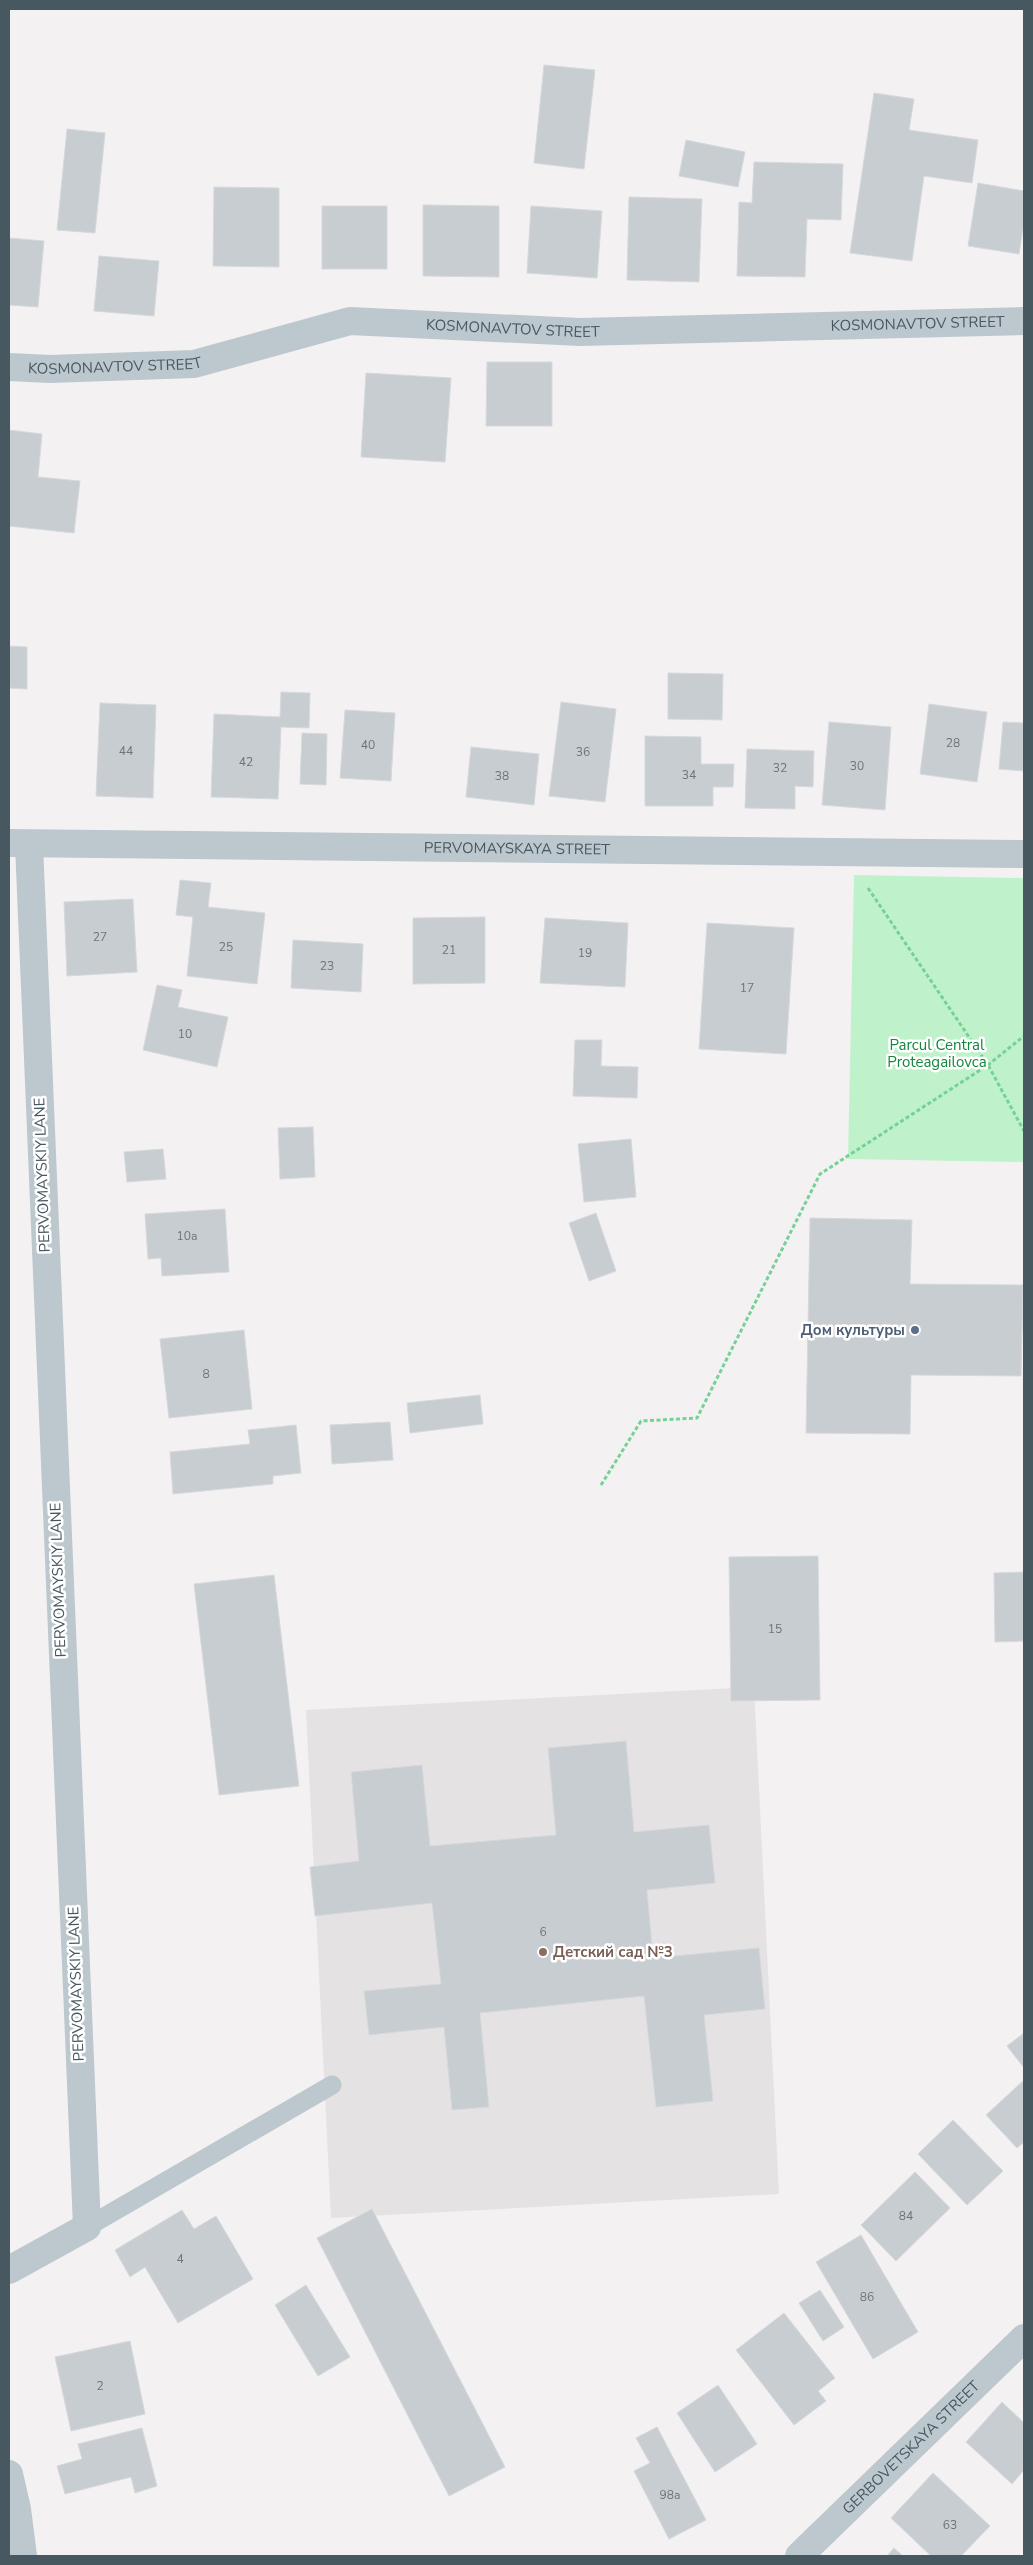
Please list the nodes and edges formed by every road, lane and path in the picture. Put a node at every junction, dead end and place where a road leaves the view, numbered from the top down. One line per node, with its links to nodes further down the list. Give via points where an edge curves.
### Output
1 (1024, 321): 2 (street, KOSMONAVTOV STREET, via 580,332 350,321 194,364 50,369)
2 (9, 367)
3 (19, 843): 4 (street, PERVOMAYSKAYA STREET); 11 (street, PERVOMAYSKIY LANE)
4 (844, 852): 5 (street, PERVOMAYSKAYA STREET); 7 (path)
5 (1024, 854)
6 (1024, 1036): 7 (path)
7 (988, 1065): 8 (path); 9 (path, via 820,1174 697,1418 641,1420)
8 (1024, 1131)
9 (601, 1485)
10 (332, 2085): 11 (lane)
11 (86, 2227): 12 (street)
12 (9, 2270)
13 (1024, 2338): 17 (street, GERBOVETSKAYA STREET)
14 (9, 2474): 15 (street)
15 (13, 2506): 16 (street)
16 (23, 2556)
17 (798, 2556)

